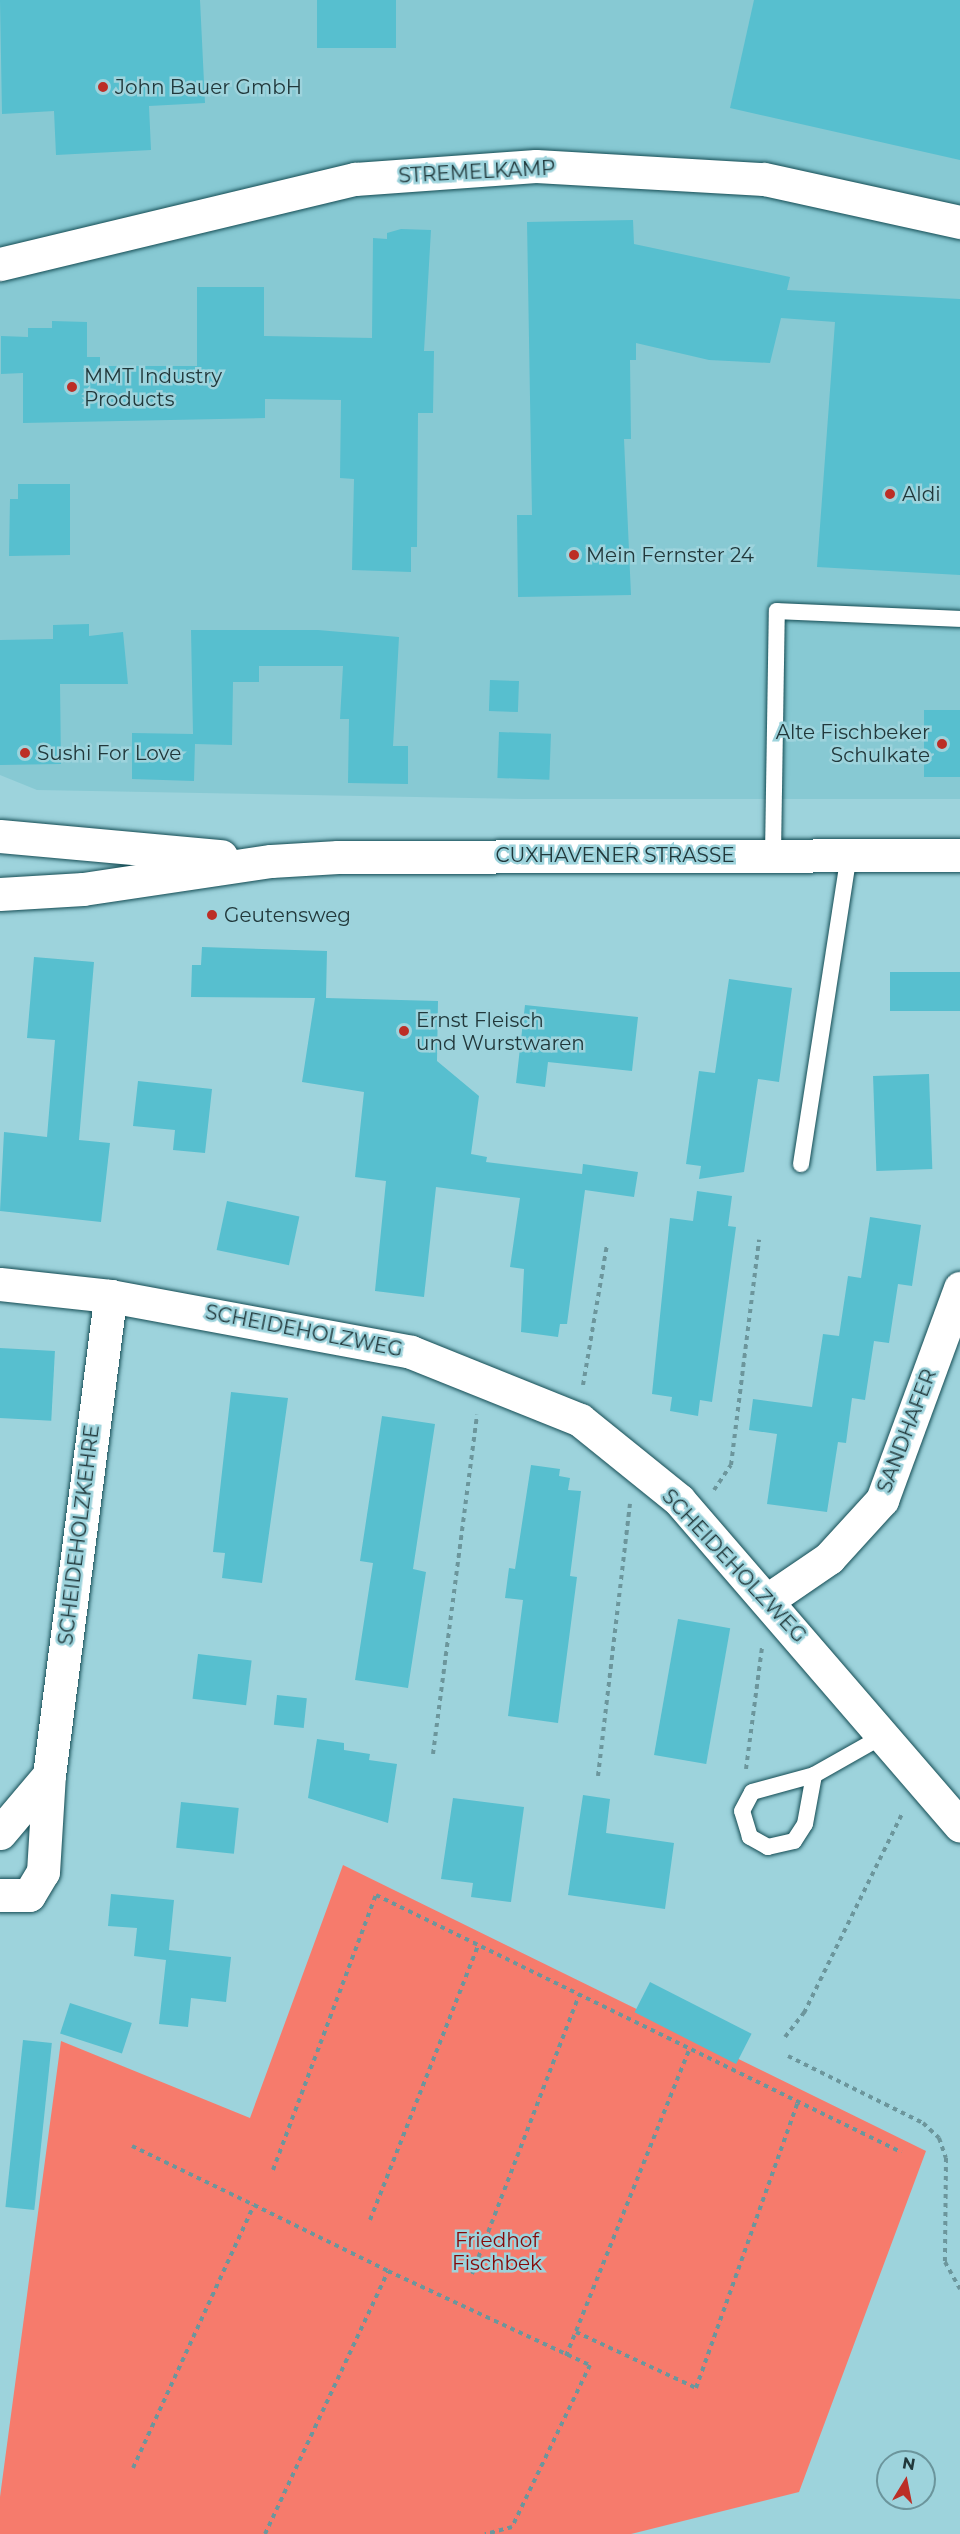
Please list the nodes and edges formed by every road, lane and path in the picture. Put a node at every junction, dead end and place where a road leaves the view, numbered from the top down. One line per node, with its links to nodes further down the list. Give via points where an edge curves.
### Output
1 (960, 222): 2 (street, STREMELKAMP, via 764,178 536,166 355,179)
2 (0, 264)
3 (960, 619): 6 (lane, via 777,611)
4 (0, 836): 8 (street, CUXHAVENER STRASSE)
5 (849, 853): 6 (street, CUXHAVENER STRASSE); 7 (street, CUXHAVENER STRASSE); 10 (lane)
6 (773, 854): 8 (street, CUXHAVENER STRASSE)
7 (960, 855)
8 (271, 861): 9 (street, CUXHAVENER STRASSE, via 83,889)
9 (0, 894)
10 (801, 1164)
11 (759, 1240): 19 (path, via 731,1465)
12 (607, 1244): 17 (path, via 588,1371)
13 (0, 1284): 15 (street, SCHEIDEHOLZWEG)
14 (960, 1288): 20 (street, SANDHAFER, via 882,1500 829,1558)
15 (110, 1296): 16 (street, SCHEIDEHOLZWEG, via 399,1349); 23 (street, SCHEIDEHOLZKEHRE)
16 (482, 1379): 17 (street, SCHEIDEHOLZWEG); 22 (path)
17 (571, 1416): 18 (street, SCHEIDEHOLZWEG)
18 (634, 1464): 19 (street, SCHEIDEHOLZWEG); 25 (path)
19 (696, 1518): 20 (street, SCHEIDEHOLZWEG)
20 (769, 1599): 21 (street, SCHEIDEHOLZWEG); 27 (path, via 743,1763)
21 (883, 1736): 24 (lane); 26 (street, SCHEIDEHOLZWEG)
22 (433, 1754)
23 (49, 1775): 29 (street); 30 (street, SCHEIDEHOLZKEHRE, via 39,1881 23,1897)
24 (814, 1775): 27 (lane); 27 (lane, via 803,1830 782,1847 761,1845 743,1824 744,1804)
25 (598, 1776)
26 (922, 1781): 28 (street, SCHEIDEHOLZWEG); 33 (path, via 804,2013)
27 (757, 1788)
28 (960, 1825)
29 (0, 1833)
30 (0, 1895)
31 (478, 1946): 32 (path); 39 (path, via 376,1895); 41 (path)
32 (579, 1995): 34 (path); 43 (path)
33 (785, 2037)
34 (690, 2049): 36 (path); 45 (path)
35 (788, 2056): 44 (path, via 923,2123 939,2138 945,2158 945,2262)
36 (798, 2102): 38 (path); 45 (path, via 696,2388)
37 (132, 2146): 40 (path)
38 (901, 2152)
39 (273, 2169)
40 (254, 2205): 42 (path); 47 (path)
41 (370, 2220)
42 (388, 2271): 46 (path); 48 (path)
43 (472, 2274)
44 (960, 2289)
45 (576, 2332): 46 (path)
46 (566, 2356): 49 (path, via 590,2365 512,2527)
47 (133, 2468)
48 (265, 2534)
49 (485, 2534)

